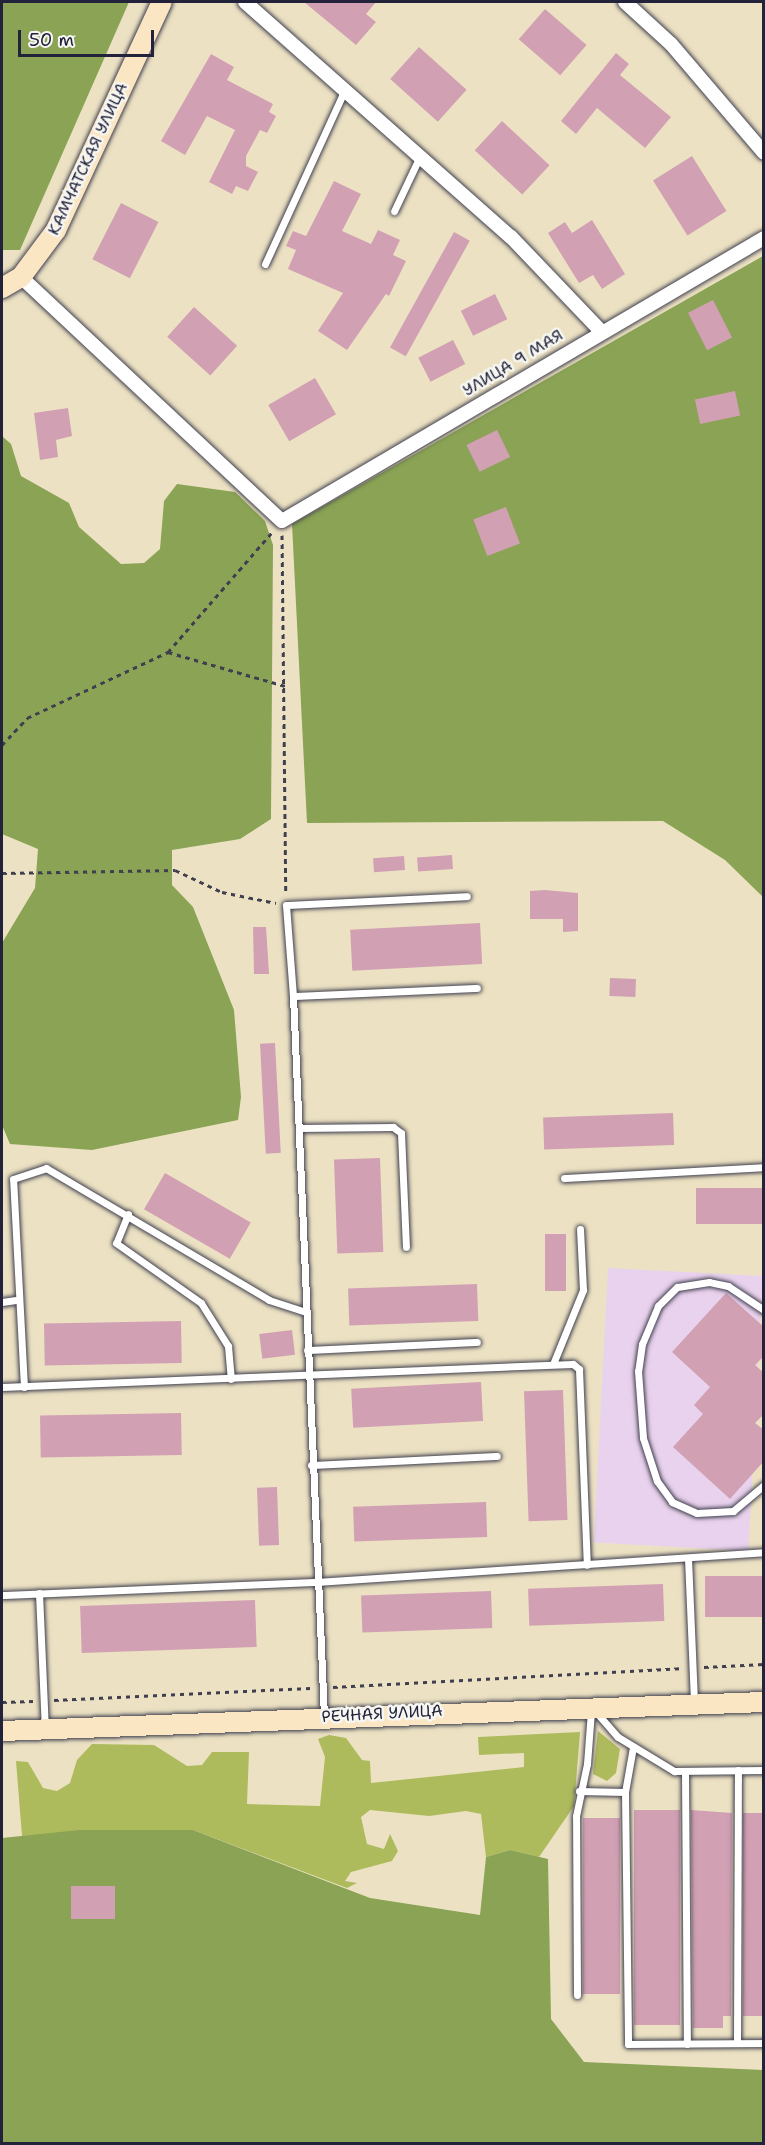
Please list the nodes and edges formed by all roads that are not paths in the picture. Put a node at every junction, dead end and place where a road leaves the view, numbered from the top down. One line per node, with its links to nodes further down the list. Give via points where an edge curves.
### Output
1 (162, 2): 10 (street, КАМЧАТСКАЯ УЛИЦА, via 56,230)
2 (245, 2): 4 (street)
3 (625, 2): 5 (street, via 671,44)
4 (346, 87): 6 (street); 9 (lane)
5 (764, 153)
6 (420, 156): 7 (lane); 12 (street, via 570,293)
7 (394, 211)
8 (764, 238): 12 (street, УЛИЦА 9 МАЯ)
9 (265, 264)
10 (21, 278): 11 (street); 12 (street, УЛИЦА 9 МАЯ, via 282,521)
11 (2, 288)
12 (600, 330)
13 (467, 896): 15 (lane, via 286,905)
14 (477, 988): 15 (lane)
15 (292, 996): 16 (lane)
16 (299, 1128): 21 (lane, via 393,1126 401,1133); 25 (lane)
17 (764, 1167): 18 (lane)
18 (564, 1178)
19 (128, 1214): 22 (lane, via 46,1167 13,1179); 25 (lane, via 269,1300); 30 (lane, via 116,1243 201,1304 228,1346)
20 (580, 1229): 28 (lane, via 583,1290)
21 (406, 1247)
22 (16, 1300): 23 (lane); 32 (lane)
23 (2, 1302)
24 (764, 1310): 35 (lane, via 728,1286 709,1282 676,1287 655,1312 638,1371 643,1438 657,1481 672,1502 696,1513 733,1511)
25 (305, 1312): 27 (lane)
26 (477, 1342): 27 (lane)
27 (306, 1350): 29 (lane)
28 (553, 1364): 29 (lane); 38 (lane, via 579,1369)
29 (308, 1377): 30 (lane); 34 (lane)
30 (231, 1379): 32 (lane)
31 (2, 1387): 32 (lane)
32 (24, 1387)
33 (497, 1456): 34 (lane)
34 (311, 1465): 39 (lane)
35 (764, 1485)
36 (764, 1552): 37 (lane)
37 (688, 1558): 38 (lane); 42 (lane)
38 (587, 1564): 39 (lane)
39 (316, 1582): 40 (lane); 45 (lane)
40 (39, 1593): 41 (lane); 46 (lane)
41 (2, 1595)
42 (694, 1702): 43 (street, РЕЧНАЯ УЛИЦА); 44 (street, РЕЧНАЯ УЛИЦА)
43 (764, 1702)
44 (590, 1705): 45 (street, РЕЧНАЯ УЛИЦА); 48 (lane); 52 (lane, via 591,1741)
45 (324, 1717): 46 (street, РЕЧНАЯ УЛИЦА)
46 (45, 1730): 47 (street, РЕЧНАЯ УЛИЦА)
47 (2, 1731)
48 (633, 1748): 51 (lane, via 667,1768); 53 (lane)
49 (738, 1770): 50 (lane); 51 (lane); 55 (lane)
50 (764, 1770)
51 (685, 1771): 57 (lane)
52 (579, 1791): 53 (lane); 54 (lane)
53 (625, 1792): 57 (lane, via 628,2044)
54 (577, 1995)
55 (737, 2043): 56 (lane); 57 (lane)
56 (764, 2043)
57 (687, 2044)

